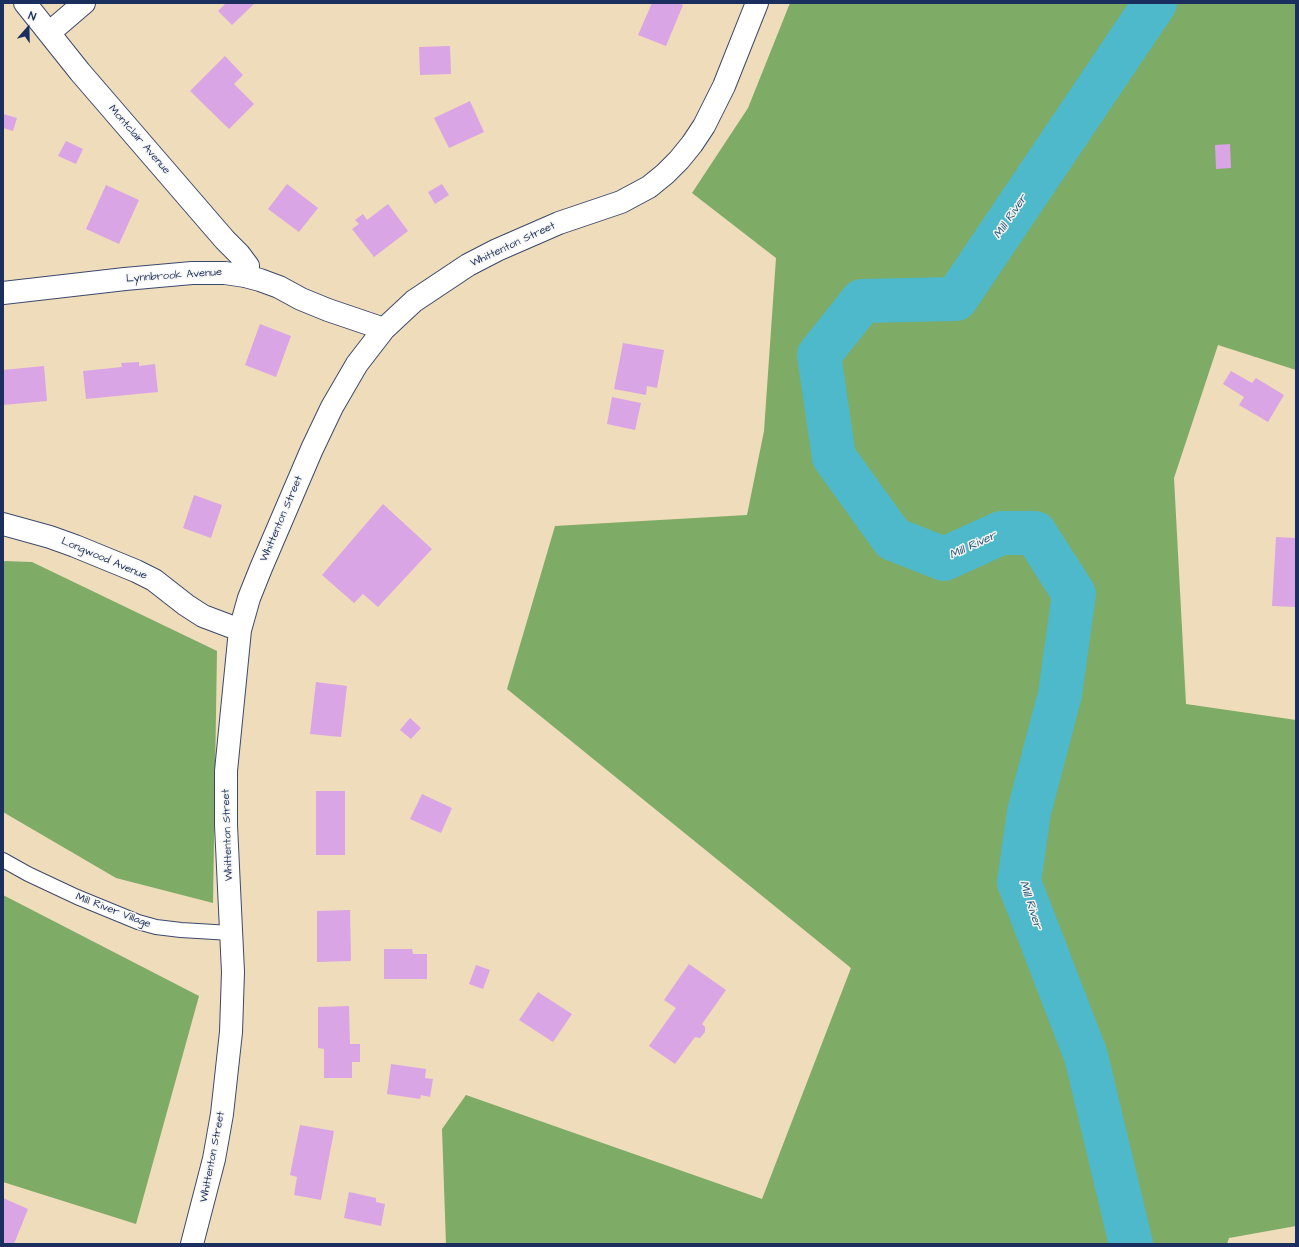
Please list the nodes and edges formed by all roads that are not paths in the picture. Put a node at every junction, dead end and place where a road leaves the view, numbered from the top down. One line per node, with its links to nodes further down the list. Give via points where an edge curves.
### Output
1 (25, 3): 4 (street, Montclair Avenue)
2 (84, 3): 4 (street)
3 (757, 3): 7 (street, Whittenton Street, via 724,86 704,126 679,160 665,174 649,187 621,202 559,223 468,265 414,301)
4 (49, 33): 5 (street, Montclair Avenue, via 239,254 248,266)
5 (245, 276): 6 (street, Lynnbrook Avenue, via 225,272 192,273); 7 (street, Lynnbrook Avenue, via 279,287 328,310)
6 (3, 292)
7 (384, 329): 9 (street, Whittenton Street, via 357,364 322,428 261,568)
8 (3, 524): 9 (street, Longwood Avenue, via 75,546 136,571 154,580 203,616)
9 (240, 630): 11 (street, Whittenton Street, via 226,771)
10 (3, 860): 11 (lane, Mill River Village, via 77,897 138,922 181,930)
11 (232, 933): 12 (street, Whittenton Street, via 231,1032 222,1114 214,1159)
12 (192, 1244)

